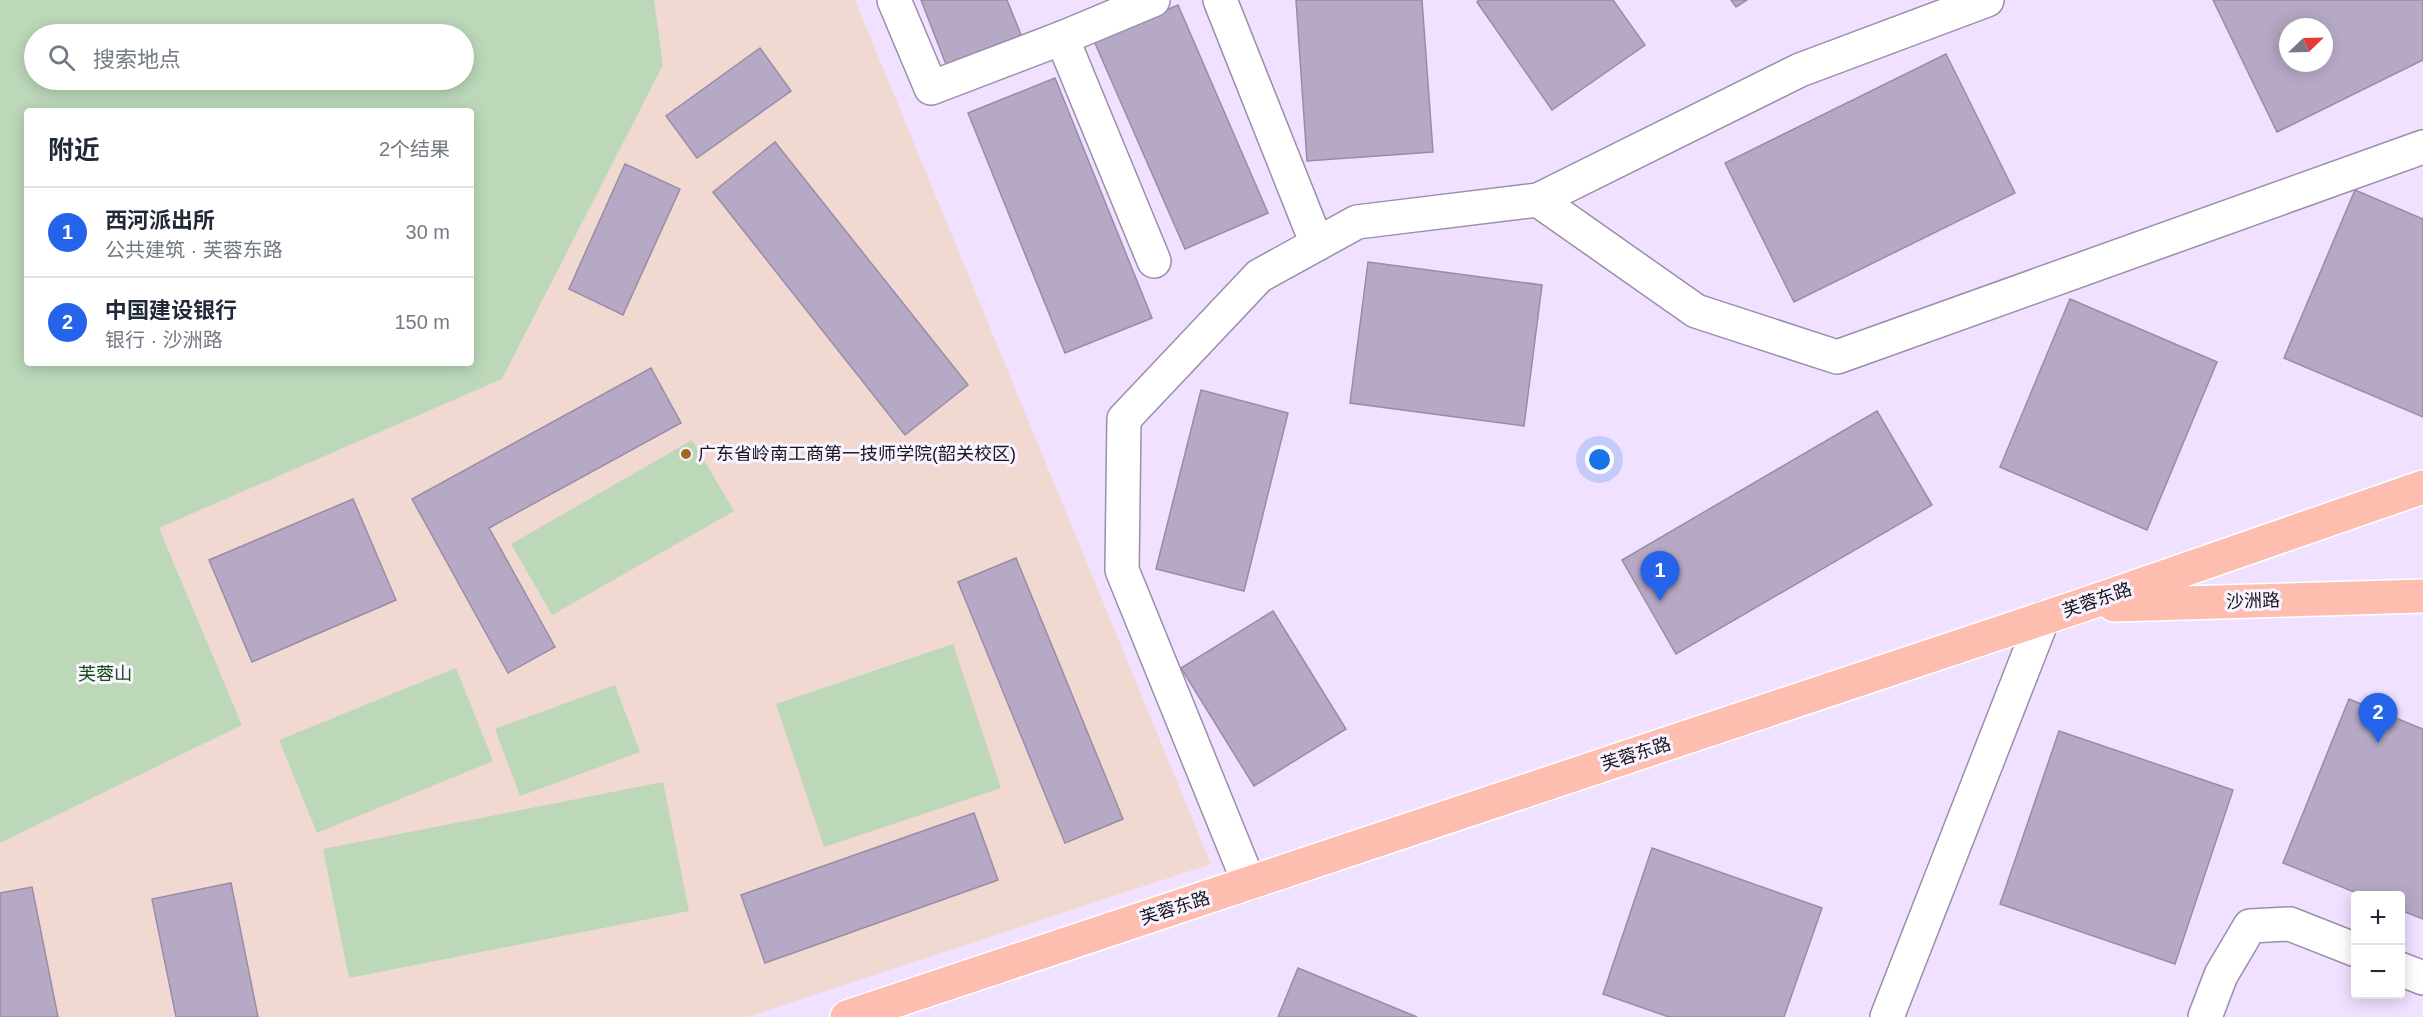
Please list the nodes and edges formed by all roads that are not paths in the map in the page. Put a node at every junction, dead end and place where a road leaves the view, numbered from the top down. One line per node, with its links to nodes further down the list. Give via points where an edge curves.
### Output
1 (894, 0): 5 (street, via 931,87)
2 (1153, 0): 5 (street)
3 (1220, 0): 8 (street)
4 (1987, 0): 7 (street, via 1800,70)
5 (1062, 38): 9 (street)
6 (2423, 147): 7 (street, via 1837,357 1696,311)
7 (1538, 201): 8 (street, via 1357,222)
8 (1317, 244): 14 (street, via 1259,276 1124,419 1122,570)
9 (1154, 261)
10 (2423, 487): 12 (main road, 芙蓉东路)
11 (2423, 596): 12 (main road, 沙洲路)
12 (2083, 605): 13 (main road, 芙蓉东路)
13 (2043, 618): 14 (main road, 芙蓉东路); 19 (street)
14 (1248, 883): 18 (main road, 芙蓉东路)
15 (2351, 948): 20 (street, via 2290,924 2250,926 2221,975)
16 (2405, 971): 17 (street)
17 (2423, 978)
18 (847, 1017)
19 (1887, 1017)
20 (2205, 1017)

